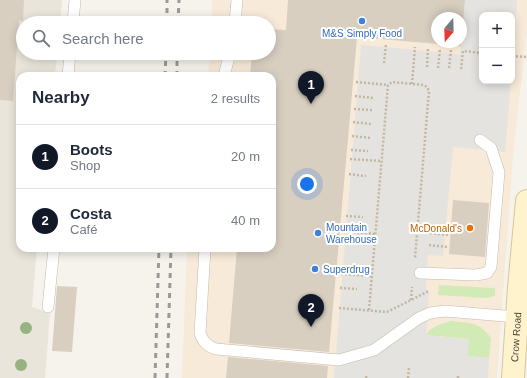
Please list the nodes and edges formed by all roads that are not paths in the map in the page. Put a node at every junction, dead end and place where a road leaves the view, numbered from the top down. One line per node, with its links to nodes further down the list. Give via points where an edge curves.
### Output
1 (75, 0): 3 (lane)
2 (237, 0): 4 (lane)
3 (74, 16)
4 (236, 16)
5 (69, 60): 7 (lane)
6 (228, 60): 8 (lane)
7 (68, 72)
8 (225, 72)
9 (480, 140): 13 (lane, via 491,148 499,172 491,267 487,272 476,275)
10 (527, 201): 14 (street, Crow Road)
11 (54, 252): 15 (lane)
12 (205, 252): 16 (lane, via 200,333 208,346 216,349 339,360 374,350 419,318 430,314 444,312)
13 (420, 273)
14 (524, 274): 16 (street, Crow Road)
15 (48, 307)
16 (517, 317): 17 (street, Crow Road)
17 (513, 378)

